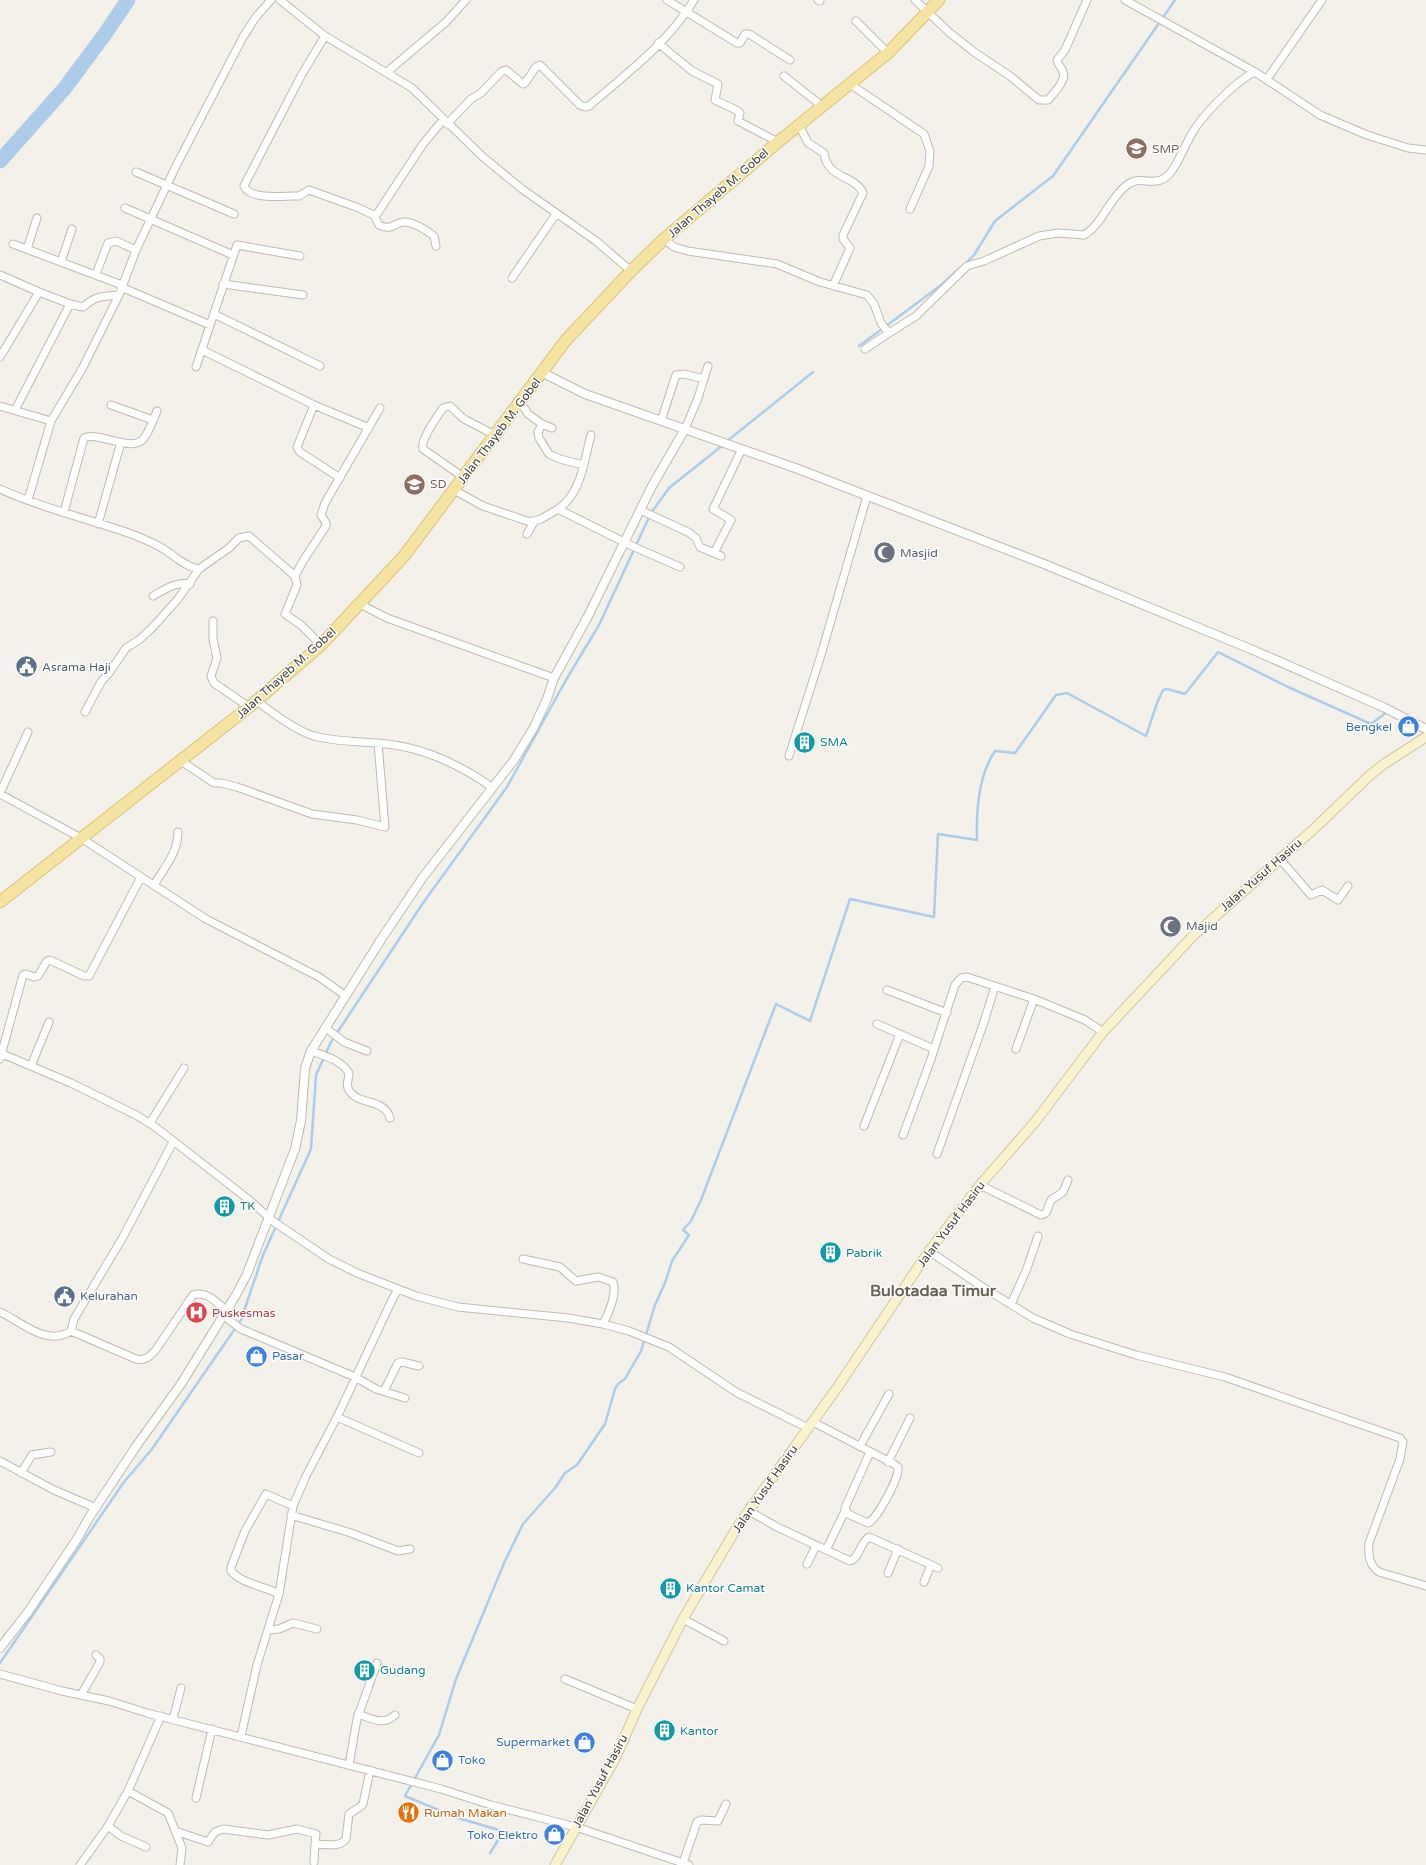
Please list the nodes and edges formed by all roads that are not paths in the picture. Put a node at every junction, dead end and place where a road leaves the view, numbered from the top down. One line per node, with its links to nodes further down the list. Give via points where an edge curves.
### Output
1 (272, 0): 29 (street, via 256,16 243,37)
2 (280, 0): 14 (street)
3 (466, 0): 18 (street, via 446,22)
4 (667, 0): 11 (street)
5 (694, 0): 11 (street)
6 (915, 0): 12 (street)
7 (939, 0): 12 (main road, Jalan Thayeb M. Gobel)
8 (1087, 0): 12 (street, via 1058,60 1064,76 1058,88 1046,101 1039,100 1010,76 974,52)
9 (1125, 0): 19 (street)
10 (1322, 0): 21 (street)
11 (687, 12): 15 (street); 17 (street, via 737,43 740,43 745,34 749,34)
12 (927, 12): 16 (main road, Jalan Thayeb M. Gobel)
13 (856, 21): 16 (street)
14 (325, 36): 18 (street); 34 (street, via 302,74 244,186 248,192 263,196 299,196 309,190)
15 (658, 43): 24 (street, via 589,106 580,105 540,65 523,84 506,70 501,72 481,93); 26 (street, via 692,71 718,84 715,100 738,111 738,122)
16 (888, 53): 22 (main road, Jalan Thayeb M. Gobel)
17 (790, 60)
18 (387, 72): 24 (street, via 412,88)
19 (1255, 72): 21 (street); 58 (street, via 1241,80 1210,110 1196,128 1172,172 1162,181 1136,181 1126,185 1084,235 1058,233 1039,236 967,266 916,316)
20 (784, 76): 23 (street)
21 (1267, 79): 27 (street, via 1320,115 1347,128 1408,148)
22 (850, 84): 23 (main road, Jalan Thayeb M. Gobel); 31 (street, via 924,134 930,151 929,166)
23 (822, 106): 25 (main road, Jalan Thayeb M. Gobel)
24 (445, 122): 33 (street, via 483,157); 34 (street, via 423,144 382,210)
25 (799, 125): 26 (main road, Jalan Thayeb M. Gobel); 51 (street, via 808,143 824,153 825,160 834,172 858,186 863,193 843,235 850,248)
26 (778, 142): 38 (main road, Jalan Thayeb M. Gobel)
27 (1426, 150)
28 (136, 172): 29 (street)
29 (167, 185): 32 (street); 36 (street)
30 (125, 208): 36 (street)
31 (910, 209)
32 (234, 214)
33 (556, 214): 46 (street, via 596,241); 49 (street)
34 (374, 216): 40 (street, via 379,226 386,228 404,222 420,227 434,236)
35 (37, 218): 41 (street)
36 (152, 219): 42 (street); 43 (street)
37 (72, 229): 45 (street)
38 (664, 240): 46 (main road, Jalan Thayeb M. Gobel); 51 (street, via 674,247 688,251 777,264)
39 (13, 244): 41 (street)
40 (436, 246)
41 (27, 249): 45 (street)
42 (136, 250): 47 (street, via 111,241); 52 (street)
43 (233, 255): 44 (street, via 237,245); 50 (street)
44 (300, 256)
45 (61, 262): 47 (street)
46 (631, 271): 65 (main road, Jalan Thayeb M. Gobel, via 566,340)
47 (96, 274): 52 (street)
48 (0, 275): 53 (street)
49 (512, 278)
50 (224, 284): 54 (street); 56 (street)
51 (833, 286): 58 (street, via 867,296 874,304)
52 (121, 289): 55 (street, via 97,297 83,308); 57 (street); 75 (street, via 82,369)
53 (40, 292): 55 (street); 61 (street)
54 (302, 296)
55 (70, 304): 72 (street)
56 (214, 314): 57 (street); 62 (street)
57 (210, 325): 60 (street)
58 (885, 328): 59 (street)
59 (865, 349)
60 (202, 350): 64 (street); 69 (street)
61 (0, 357)
62 (320, 366)
63 (708, 366): 66 (street)
64 (196, 367)
65 (543, 373): 67 (main road, Jalan Thayeb M. Gobel); 76 (street, via 575,390)
66 (704, 379): 76 (street, via 684,374 676,375); 80 (street)
67 (519, 404): 77 (street); 81 (main road, Jalan Thayeb M. Gobel)
68 (112, 405): 74 (street)
69 (314, 405): 78 (street); 87 (street, via 296,447)
70 (0, 406): 72 (street)
71 (380, 408): 78 (street)
72 (15, 410): 75 (street)
73 (157, 411): 74 (street)
74 (153, 420): 83 (street, via 147,435 141,441 133,444)
75 (51, 421): 91 (street)
76 (661, 421): 80 (street)
77 (542, 424): 79 (street); 85 (street, via 538,432 539,438 549,454)
78 (369, 428): 87 (street)
79 (552, 428)
80 (685, 429): 84 (street); 93 (street)
81 (495, 435): 86 (main road, Jalan Thayeb M. Gobel); 86 (street, via 464,419 450,406 443,408 424,438 423,450)
82 (591, 435): 85 (street)
83 (121, 442): 94 (street, via 92,436 84,438); 96 (street)
84 (742, 449): 90 (street); 93 (street, via 713,509 731,520 717,554 699,546 696,538 688,532)
85 (583, 465): 92 (street, via 579,482 569,499)
86 (463, 477): 89 (main road, Jalan Thayeb M. Gobel)
87 (340, 478): 101 (street, via 322,509 321,515 326,526)
88 (0, 489): 91 (street)
89 (454, 490): 95 (street, via 483,506); 104 (main road, Jalan Thayeb M. Gobel, via 404,556)
90 (867, 496): 110 (street, via 1044,564 1253,650 1383,707); 114 (street)
91 (28, 500): 94 (street)
92 (558, 509): 95 (street); 98 (street)
93 (640, 510): 98 (street)
94 (64, 512): 96 (street)
95 (534, 522): 97 (street)
96 (98, 524): 100 (street, via 163,548 188,565)
97 (527, 534)
98 (624, 542): 99 (street); 107 (street)
99 (680, 567)
100 (200, 569): 101 (street, via 239,538 248,536); 102 (street)
101 (295, 576): 106 (street, via 297,585 285,614 301,625)
102 (190, 584): 103 (street, via 175,584); 109 (street, via 148,632 126,648 97,688)
103 (153, 596)
104 (360, 604): 106 (main road, Jalan Thayeb M. Gobel); 107 (street, via 393,620)
105 (213, 621): 108 (street, via 217,658 211,671 212,680)
106 (321, 645): 108 (main road, Jalan Thayeb M. Gobel)
107 (554, 678): 116 (street, via 533,729)
108 (253, 704): 113 (street, via 308,734); 115 (main road, Jalan Thayeb M. Gobel)
109 (85, 712)
110 (1426, 729)
111 (28, 732): 117 (street)
112 (1426, 737): 120 (main road, Jalan Yusuf Hasiru, via 1384,764)
113 (378, 743): 115 (street, via 385,827 312,814 237,787 214,783); 116 (street, via 413,749 444,759)
114 (789, 756)
115 (181, 761): 119 (main road, Jalan Thayeb M. Gobel)
116 (493, 788): 127 (street, via 423,877)
117 (0, 794): 119 (street)
118 (178, 832): 122 (street, via 173,854)
119 (81, 838): 121 (street); 124 (main road, Jalan Thayeb M. Gobel)
120 (1280, 859): 123 (street, via 1311,895 1322,890 1338,900); 132 (main road, Jalan Yusuf Hasiru, via 1192,937)
121 (141, 877): 122 (street); 139 (street, via 89,976 50,960 38,976 23,975)
122 (154, 885): 127 (street, via 206,919 319,977)
123 (1348, 886)
124 (0, 902)
125 (995, 986): 128 (street); 129 (street, via 967,977 960,978 955,985); 147 (street)
126 (887, 990): 129 (street)
127 (346, 996): 133 (street)
128 (1034, 999): 132 (street, via 1086,1020); 136 (street)
129 (946, 1013): 135 (street)
130 (49, 1022): 140 (street)
131 (877, 1024): 134 (street)
132 (1103, 1032): 149 (main road, Jalan Yusuf Hasiru, via 1039,1117)
133 (332, 1033): 137 (street); 138 (street, via 344,1042)
134 (900, 1034): 135 (street); 144 (street)
135 (934, 1049): 145 (street)
136 (1016, 1050)
137 (312, 1051): 142 (street, via 326,1056 348,1070 349,1090 363,1100 386,1108); 150 (street, via 305,1068 296,1149)
138 (367, 1051)
139 (1, 1055): 140 (street)
140 (31, 1066): 143 (street, via 114,1102)
141 (184, 1068): 143 (street)
142 (390, 1118)
143 (150, 1123): 146 (street)
144 (864, 1126)
145 (902, 1135)
146 (173, 1142): 150 (street, via 248,1198); 159 (street, via 123,1237 74,1319)
147 (937, 1154)
148 (1068, 1180): 149 (street, via 1063,1192 1051,1200 1046,1213 1041,1215)
149 (980, 1185): 152 (main road, Jalan Yusuf Hasiru)
150 (272, 1220): 154 (street, via 329,1259); 157 (street)
151 (1038, 1236): 155 (street)
152 (929, 1251): 155 (street); 167 (main road, Jalan Yusuf Hasiru)
153 (523, 1259): 158 (street, via 560,1267 576,1281 598,1277 613,1282 614,1291)
154 (398, 1289): 158 (street, via 433,1301 458,1306); 161 (street)
155 (1011, 1304): 187 (street, via 1033,1318 1098,1344 1225,1377 1400,1438 1403,1442 1400,1459 1369,1543 1368,1554 1379,1572)
156 (0, 1312): 159 (street, via 38,1333 58,1336)
157 (226, 1314): 159 (street, via 206,1294 193,1295 155,1352 142,1360); 161 (street, via 238,1328); 176 (street)
158 (603, 1324): 167 (street, via 669,1347 736,1392)
159 (71, 1331)
160 (419, 1366): 162 (street, via 398,1363)
161 (354, 1377): 162 (street); 165 (street)
162 (384, 1391): 164 (street)
163 (889, 1394): 168 (street)
164 (405, 1398)
165 (337, 1417): 171 (street); 175 (street)
166 (910, 1418): 173 (street)
167 (811, 1425): 168 (street); 177 (main road, Jalan Yusuf Hasiru)
168 (860, 1446): 170 (street)
169 (51, 1452): 174 (street, via 32,1455)
170 (870, 1452): 173 (street); 178 (street)
171 (419, 1453)
172 (0, 1461): 174 (street)
173 (888, 1462): 178 (street, via 898,1468 898,1473 886,1499 871,1522 866,1523)
174 (21, 1473): 176 (street)
175 (293, 1506): 179 (street); 188 (street, via 266,1494 245,1531 231,1567 231,1571 242,1579)
176 (96, 1508): 193 (street, via 28,1612)
177 (749, 1511): 180 (street); 189 (main road, Jalan Yusuf Hasiru)
178 (845, 1511): 183 (street)
179 (291, 1515): 181 (street, via 351,1533 398,1551); 188 (street)
180 (816, 1546): 183 (street); 184 (street)
181 (410, 1549)
182 (898, 1549): 183 (street, via 869,1537 852,1561); 185 (street); 186 (street, via 935,1566)
183 (826, 1550)
184 (807, 1564)
185 (888, 1573)
186 (924, 1582)
187 (1426, 1586)
188 (279, 1594): 191 (street)
189 (683, 1620): 192 (street); 200 (main road, Jalan Yusuf Hasiru)
190 (317, 1629): 191 (street, via 293,1623 279,1629)
191 (268, 1630): 206 (street)
192 (724, 1640)
193 (0, 1648)
194 (96, 1655): 199 (street, via 100,1662)
195 (377, 1663): 201 (street)
196 (0, 1674): 199 (street)
197 (565, 1679): 200 (street)
198 (181, 1688): 204 (street)
199 (81, 1695): 203 (street)
200 (637, 1709): 213 (main road, Jalan Yusuf Hasiru, via 615,1758)
201 (358, 1714): 202 (street, via 383,1721); 207 (street)
202 (395, 1715)
203 (161, 1716): 204 (street); 209 (street)
204 (173, 1719): 205 (street)
205 (212, 1729): 206 (street); 210 (street)
206 (241, 1736): 207 (street)
207 (349, 1765): 208 (street)
208 (370, 1770): 213 (street); 215 (street, via 362,1804 349,1814 344,1842 337,1845)
209 (128, 1791): 212 (street); 214 (street, via 168,1813)
210 (196, 1798)
211 (726, 1804): 218 (street, via 718,1821 697,1822)
212 (108, 1826): 216 (street, via 121,1836); 219 (street)
213 (576, 1828): 218 (street); 221 (main road, Jalan Yusuf Hasiru)
214 (175, 1831): 215 (street, via 208,1842 216,1832 224,1829 268,1835 297,1830 316,1834); 220 (street, via 182,1848)
215 (315, 1844): 217 (street)
216 (146, 1847)
217 (314, 1862)
218 (686, 1864)
219 (80, 1865)
220 (180, 1865)
221 (555, 1865)

